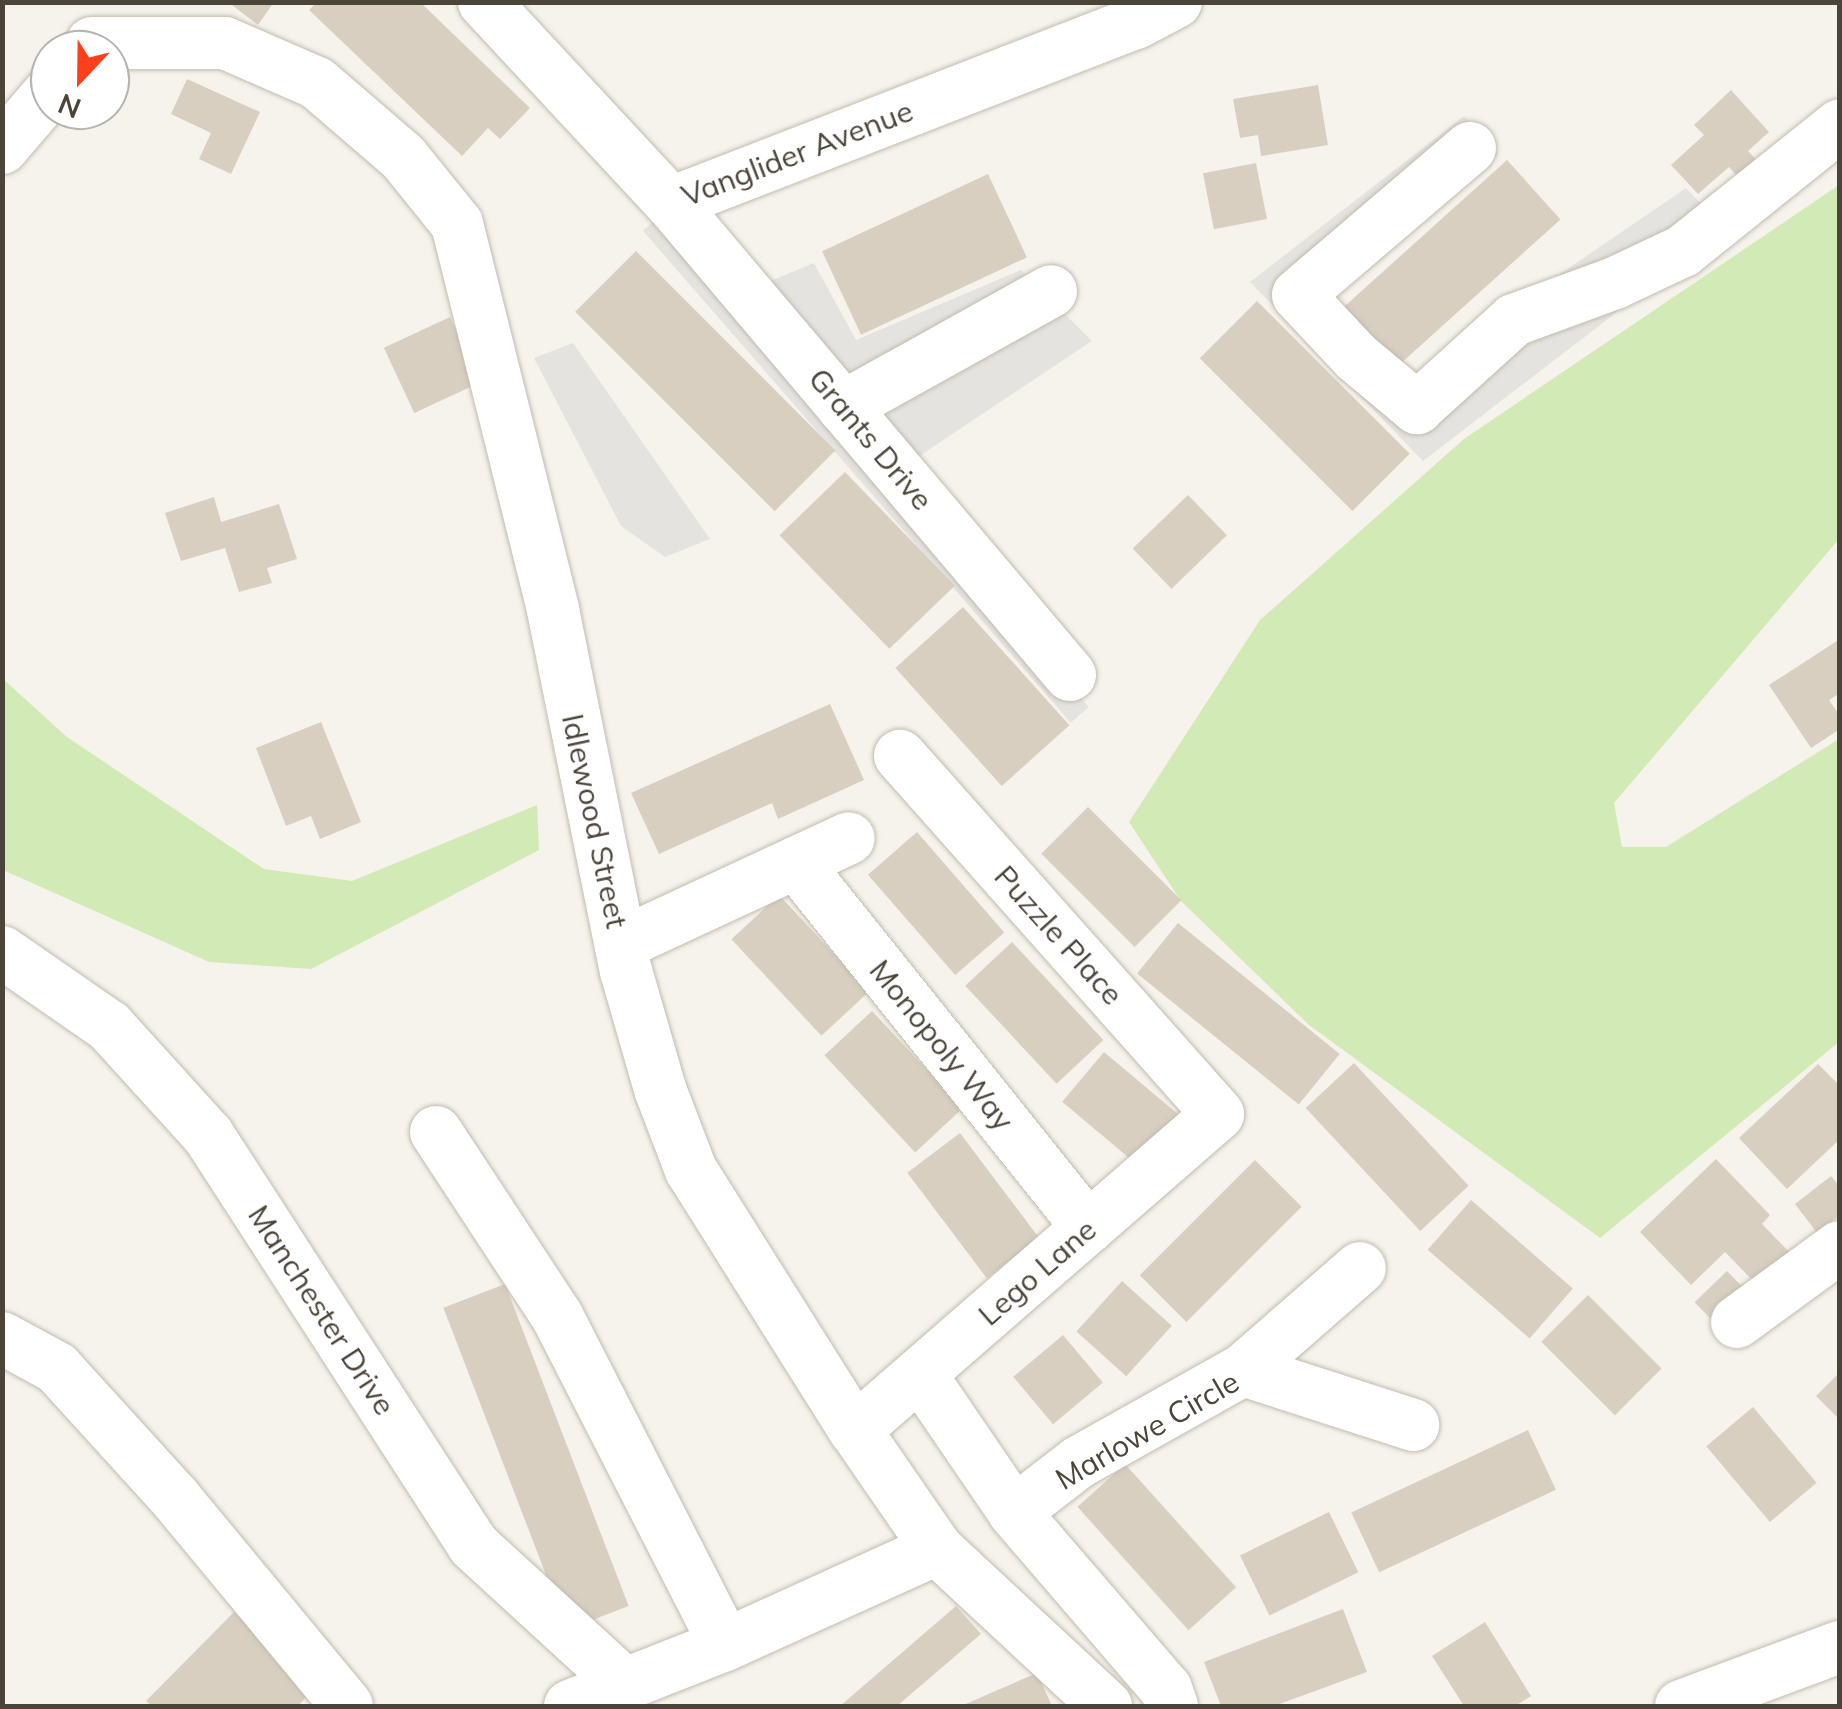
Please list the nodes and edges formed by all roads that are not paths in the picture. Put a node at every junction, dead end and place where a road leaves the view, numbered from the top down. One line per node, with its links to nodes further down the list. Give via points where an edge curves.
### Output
1 (484, 2): 8 (street, Vanglider Avenue)
2 (1176, 2): 8 (street, Vanglider Avenue)
3 (130, 35): 15 (street, Idlewood Street, via 225,43 317,83 402,156 456,224 553,610)
4 (30, 115): 6 (street)
5 (1840, 125): 7 (street, via 1682,251 1514,320 1418,408 1356,357 1298,295)
6 (2, 148)
7 (1470, 148)
8 (671, 203): 10 (street, Grants Drive)
9 (1051, 291): 10 (street)
10 (844, 407): 11 (street, Grants Drive)
11 (1070, 675)
12 (900, 756): 17 (street, Puzzle Place)
13 (849, 838): 14 (street)
14 (796, 863): 15 (street); 19 (street, Monopoly Way)
15 (620, 944): 27 (street, Idlewood Street, via 690,1170)
16 (2, 952): 32 (street, Manchester Drive, via 108,1026 208,1135 473,1545)
17 (1218, 1114): 19 (street, Lego Lane)
18 (436, 1132): 30 (street, via 558,1318)
19 (1088, 1227): 25 (street, Lego Lane)
20 (1840, 1246): 22 (street)
21 (1360, 1268): 24 (street)
22 (1737, 1322)
23 (2, 1338): 33 (street, via 57,1368 176,1499)
24 (1243, 1370): 26 (street, Marlowe Circle); 28 (street, Marlowe Circle, via 1079,1462)
25 (920, 1374): 27 (street, Lego Lane); 28 (street)
26 (1413, 1425)
27 (855, 1430): 29 (street, Idlewood Street)
28 (1014, 1512): 36 (street, via 1166,1689)
29 (938, 1549): 30 (street); 35 (street, Idlewood Street)
30 (725, 1645): 32 (street)
31 (1838, 1648): 37 (street)
32 (626, 1685): 34 (street)
33 (346, 1706)
34 (570, 1706)
35 (1106, 1706)
36 (1172, 1706)
37 (1681, 1706)

